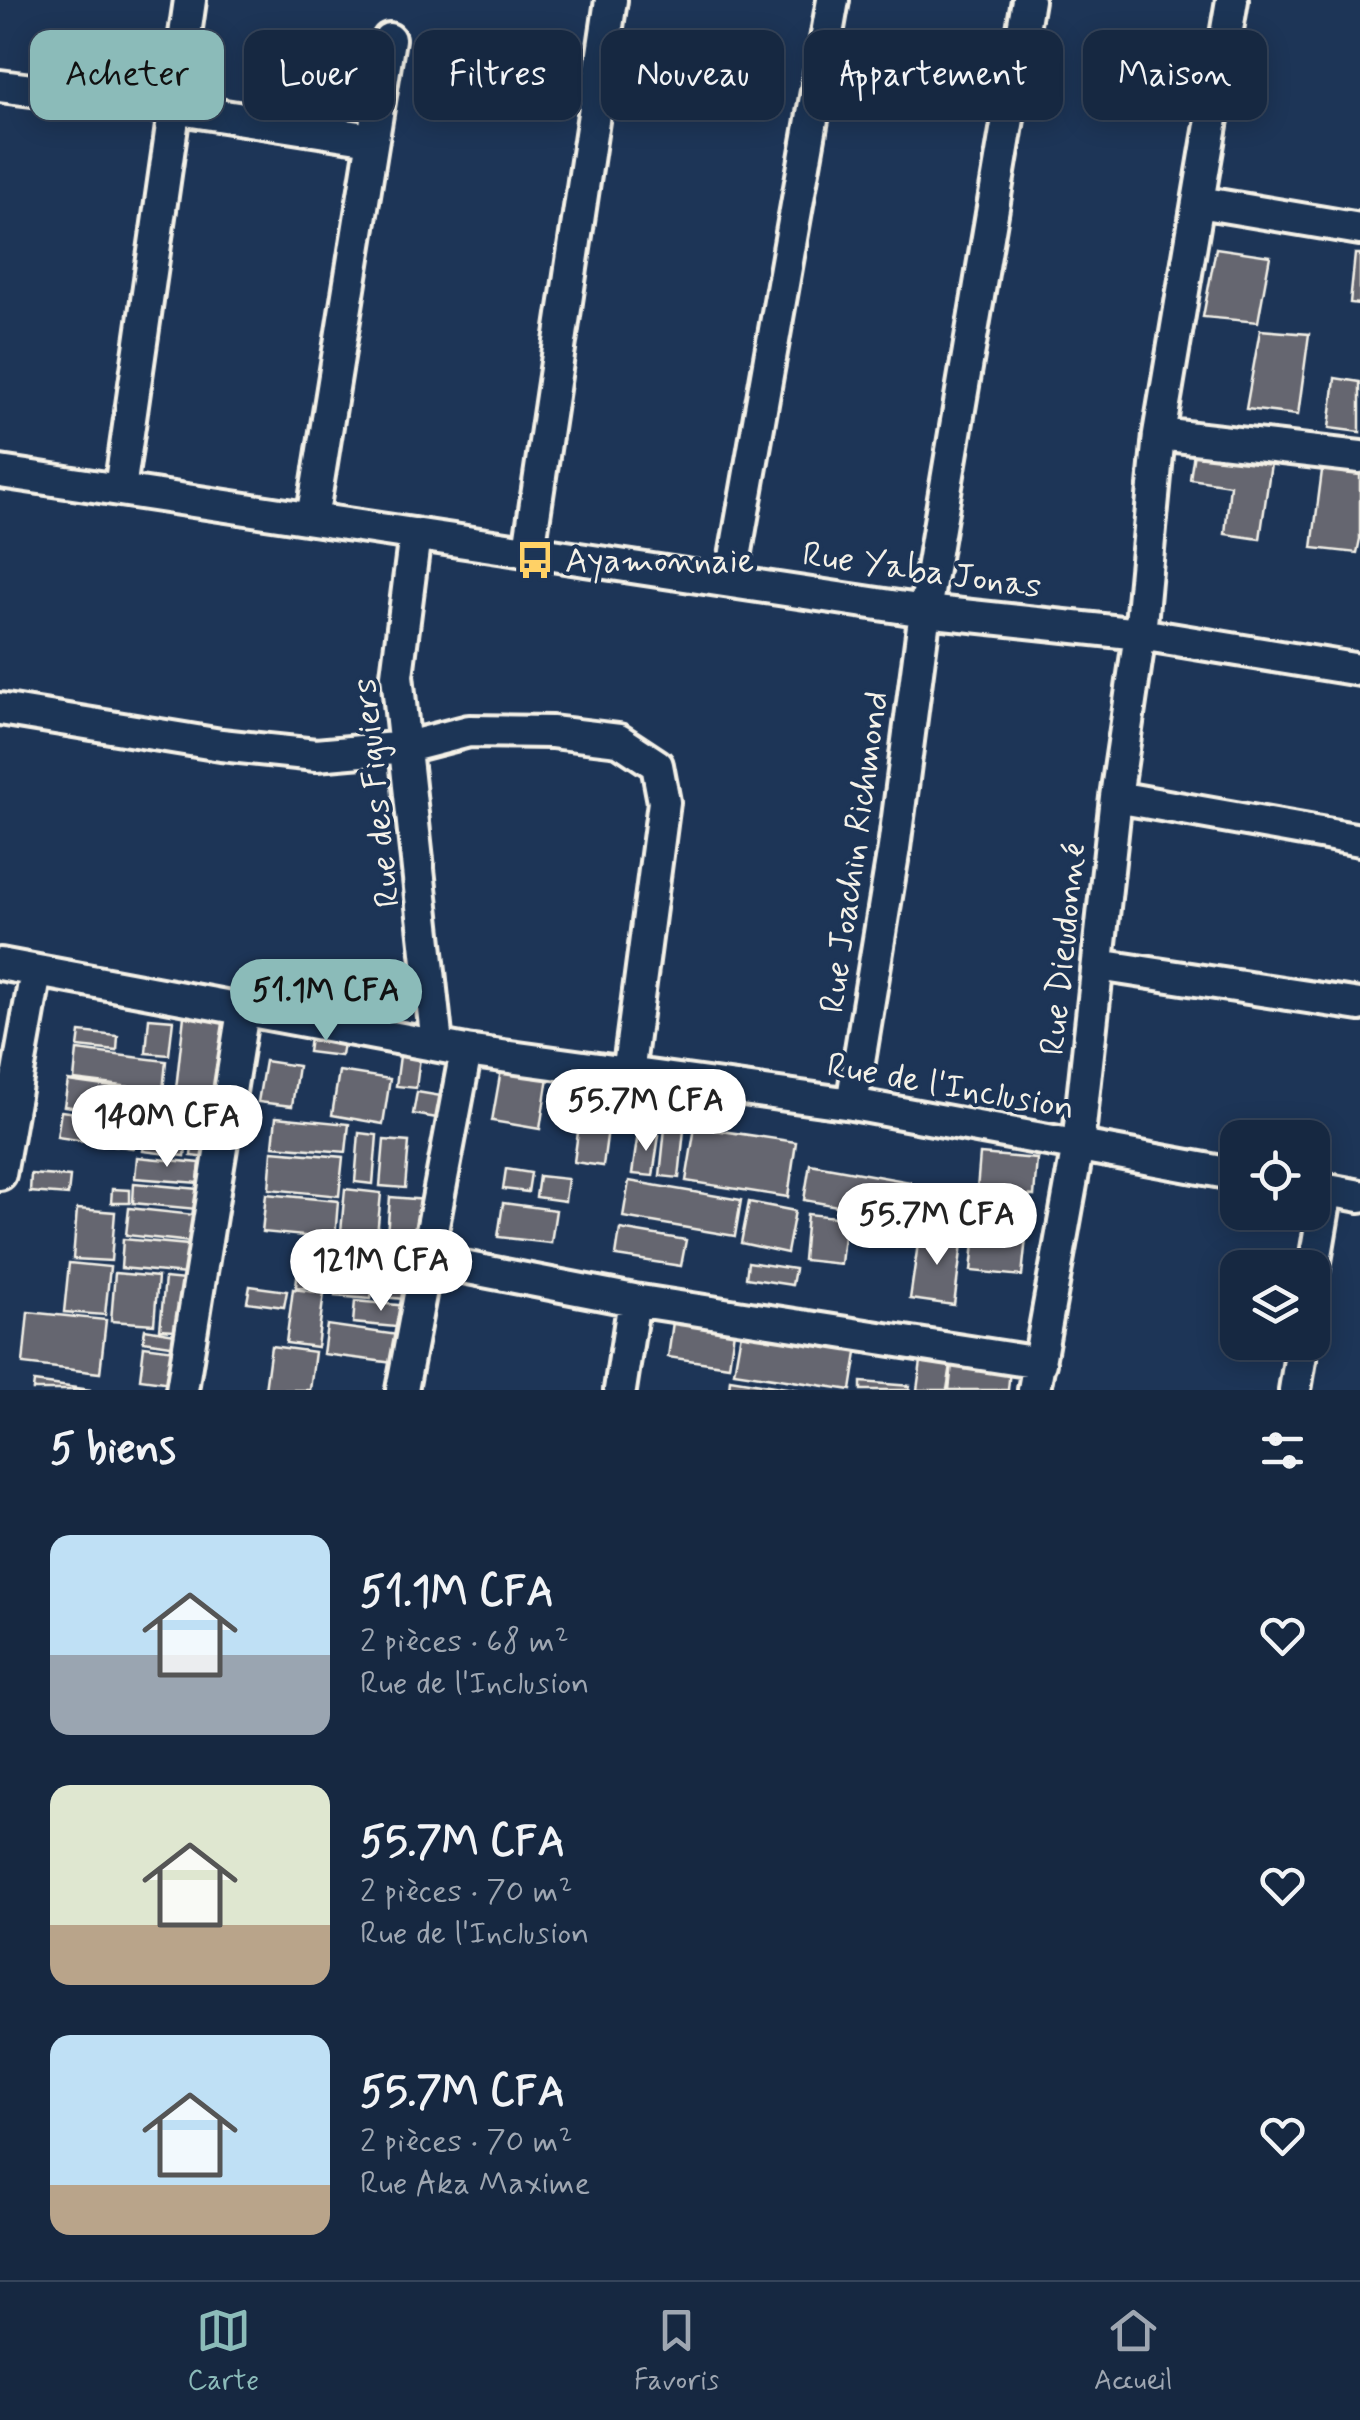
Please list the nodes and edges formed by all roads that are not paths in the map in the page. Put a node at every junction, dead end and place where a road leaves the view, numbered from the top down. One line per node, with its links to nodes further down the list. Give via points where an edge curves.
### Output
1 (190, 0): 6 (street)
2 (610, 0): 21 (street)
3 (833, 0): 22 (street)
4 (1028, 0): 23 (street, Rue Joachin Richmond)
5 (1232, 0): 13 (street, Rue Dieudonné)
6 (185, 30)
7 (0, 86): 8 (street)
8 (30, 90)
9 (224, 116): 12 (street)
10 (170, 120): 18 (street)
11 (373, 120): 12 (street)
12 (370, 139): 19 (street)
13 (1200, 202): 14 (street); 15 (street, Rue Dieudonné)
14 (1360, 229)
15 (1160, 434): 16 (street); 24 (street, Rue Dieudonné)
16 (1360, 456)
17 (0, 472): 18 (street, Rue Yaba Jonas)
18 (120, 489): 19 (street, Rue Yaba Jonas)
19 (312, 519): 20 (street, Rue Yaba Jonas)
20 (414, 534): 21 (street, Rue Yaba Jonas); 27 (street, Rue des Figuiers, via 397,674)
21 (528, 550): 22 (street, Rue Yaba Jonas)
22 (731, 580): 23 (street, Rue Yaba Jonas)
23 (925, 611): 24 (street, Rue Yaba Jonas); 37 (street, Rue Joachin Richmond)
24 (1140, 634): 25 (street, Rue Yaba Jonas); 28 (street, Rue Dieudonné)
25 (1360, 670)
26 (0, 709): 27 (street, via 316,755)
27 (407, 748): 35 (street, Rue des Figuiers); 36 (street, via 469,731 552,732 619,740 658,766 664,802)
28 (1116, 798): 29 (street); 31 (street, Rue Dieudonné)
29 (1360, 840)
30 (0, 964): 32 (street, Rue de l'Inclusion)
31 (1098, 965): 33 (street); 38 (street, Rue Dieudonné)
32 (36, 972): 34 (street, Rue de l'Inclusion); 40 (street)
33 (1360, 1005)
34 (243, 1011): 35 (street, Rue de l'Inclusion); 47 (street)
35 (452, 1048): 36 (street, Rue de l'Inclusion); 43 (street, Rue des Figuiers)
36 (628, 1074): 37 (street, Rue de l'Inclusion)
37 (852, 1104): 38 (street, Rue de l'Inclusion)
38 (1078, 1145): 39 (street, Rue de l'Inclusion); 46 (street, Rue Dieudonné)
39 (1220, 1171)
40 (0, 1174)
41 (1330, 1191): 42 (street)
42 (1360, 1196)
43 (427, 1260): 44 (street); 48 (street, Rue des Figuiers)
44 (634, 1300): 46 (street); 49 (street)
45 (1299, 1360): 50 (street)
46 (1037, 1376)
47 (182, 1390)
48 (402, 1390)
49 (620, 1390)
50 (1295, 1390)

